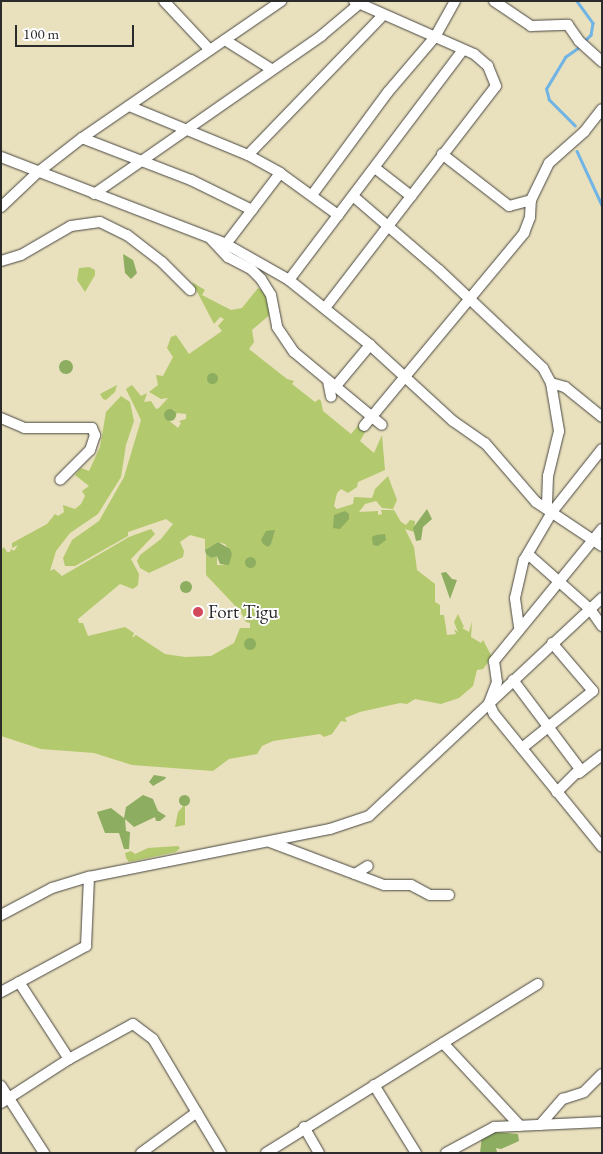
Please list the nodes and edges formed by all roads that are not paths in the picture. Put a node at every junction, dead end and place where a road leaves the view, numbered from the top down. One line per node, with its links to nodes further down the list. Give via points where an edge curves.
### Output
1 (164, 1): 9 (street)
2 (281, 1): 8 (street)
3 (455, 1): 7 (street)
4 (494, 1): 11 (street, via 531,26 568,25 579,41)
5 (356, 3): 6 (street); 12 (street, via 321,36)
6 (383, 15): 7 (street); 18 (street)
7 (435, 37): 10 (street); 25 (street, via 388,92)
8 (225, 40): 9 (street); 12 (street)
9 (210, 50): 13 (street)
10 (462, 51): 17 (street, via 474,54 488,66 496,86); 21 (street)
11 (602, 62)
12 (271, 69): 15 (street)
13 (129, 106): 15 (street); 16 (street)
14 (602, 109): 28 (street, via 584,132 549,163)
15 (183, 129): 18 (street); 20 (street)
16 (82, 138): 20 (street); 22 (street)
17 (442, 154): 27 (street); 28 (street, via 509,206)
18 (248, 155): 23 (street)
19 (1, 157): 22 (street)
20 (137, 161): 24 (street); 30 (street, via 191,180)
21 (375, 168): 26 (street); 27 (street)
22 (37, 173): 24 (street); 29 (street)
23 (280, 173): 25 (street); 30 (street)
24 (94, 194): 33 (street)
25 (312, 195): 31 (street)
26 (353, 196): 31 (street); 32 (street)
27 (411, 196): 32 (street)
28 (531, 200): 38 (street, via 530,217 524,233)
29 (1, 207)
30 (252, 210): 34 (street)
31 (338, 215): 36 (street)
32 (388, 225): 38 (street); 39 (street)
33 (210, 238): 34 (street); 43 (street, via 228,256 261,278 270,295 276,327 283,340)
34 (226, 244): 36 (street)
35 (1, 261): 37 (street, via 22,255 71,226 100,222 127,235 162,262)
36 (289, 280): 39 (street)
37 (190, 290)
38 (469, 298): 41 (street); 42 (street, via 524,347)
39 (326, 308): 40 (street)
40 (370, 344): 41 (street); 43 (street)
41 (405, 375): 45 (street); 52 (street, via 453,421 485,443 529,496)
42 (551, 383): 46 (street, via 565,387); 52 (street, via 558,431 548,476)
43 (332, 384): 44 (street); 45 (street)
44 (331, 397)
45 (372, 417): 48 (street); 49 (street)
46 (602, 417)
47 (1, 418): 51 (street, via 24,428 92,428 95,435 90,450)
48 (382, 425)
49 (364, 426)
50 (602, 449): 52 (street)
51 (60, 480)
52 (550, 510): 54 (street); 56 (street)
53 (602, 529): 54 (street)
54 (594, 539): 55 (street); 57 (street)
55 (602, 546)
56 (529, 556): 57 (street); 60 (street, via 523,563 515,598)
57 (557, 583): 58 (street); 60 (street)
58 (598, 603): 59 (street); 61 (street)
59 (602, 626)
60 (520, 627): 63 (street, via 494,661 497,682)
61 (552, 643): 62 (street); 64 (street, via 594,692)
62 (513, 680): 63 (street); 64 (street)
63 (489, 703): 65 (street); 69 (street, via 369,816 330,829)
64 (547, 727): 65 (street); 67 (street)
65 (522, 748): 68 (street)
66 (602, 755): 67 (street)
67 (581, 770): 68 (street)
68 (557, 792): 70 (street)
69 (270, 842): 72 (street); 73 (street)
70 (602, 847)
71 (368, 866): 72 (street)
72 (355, 874): 74 (street, via 384,886 411,885 430,895)
73 (89, 877): 75 (street, via 52,888); 76 (street, via 86,946)
74 (450, 895)
75 (1, 915)
76 (19, 982): 78 (street); 80 (street)
77 (538, 984): 79 (street)
78 (1, 992)
79 (443, 1043): 82 (street); 88 (street)
80 (68, 1060): 84 (street); 85 (street, via 133,1024 153,1039)
81 (602, 1074): 87 (street, via 584,1092 563,1099)
82 (374, 1085): 89 (street); 95 (street)
83 (1, 1086): 84 (street)
84 (5, 1101): 90 (street)
85 (197, 1112): 91 (street); 92 (street)
86 (602, 1122): 87 (street)
87 (540, 1125): 88 (street)
88 (520, 1126): 96 (street, via 494,1127)
89 (304, 1128): 93 (street); 94 (street)
90 (44, 1153)
91 (141, 1153)
92 (221, 1153)
93 (266, 1153)
94 (319, 1153)
95 (416, 1153)
96 (446, 1153)

